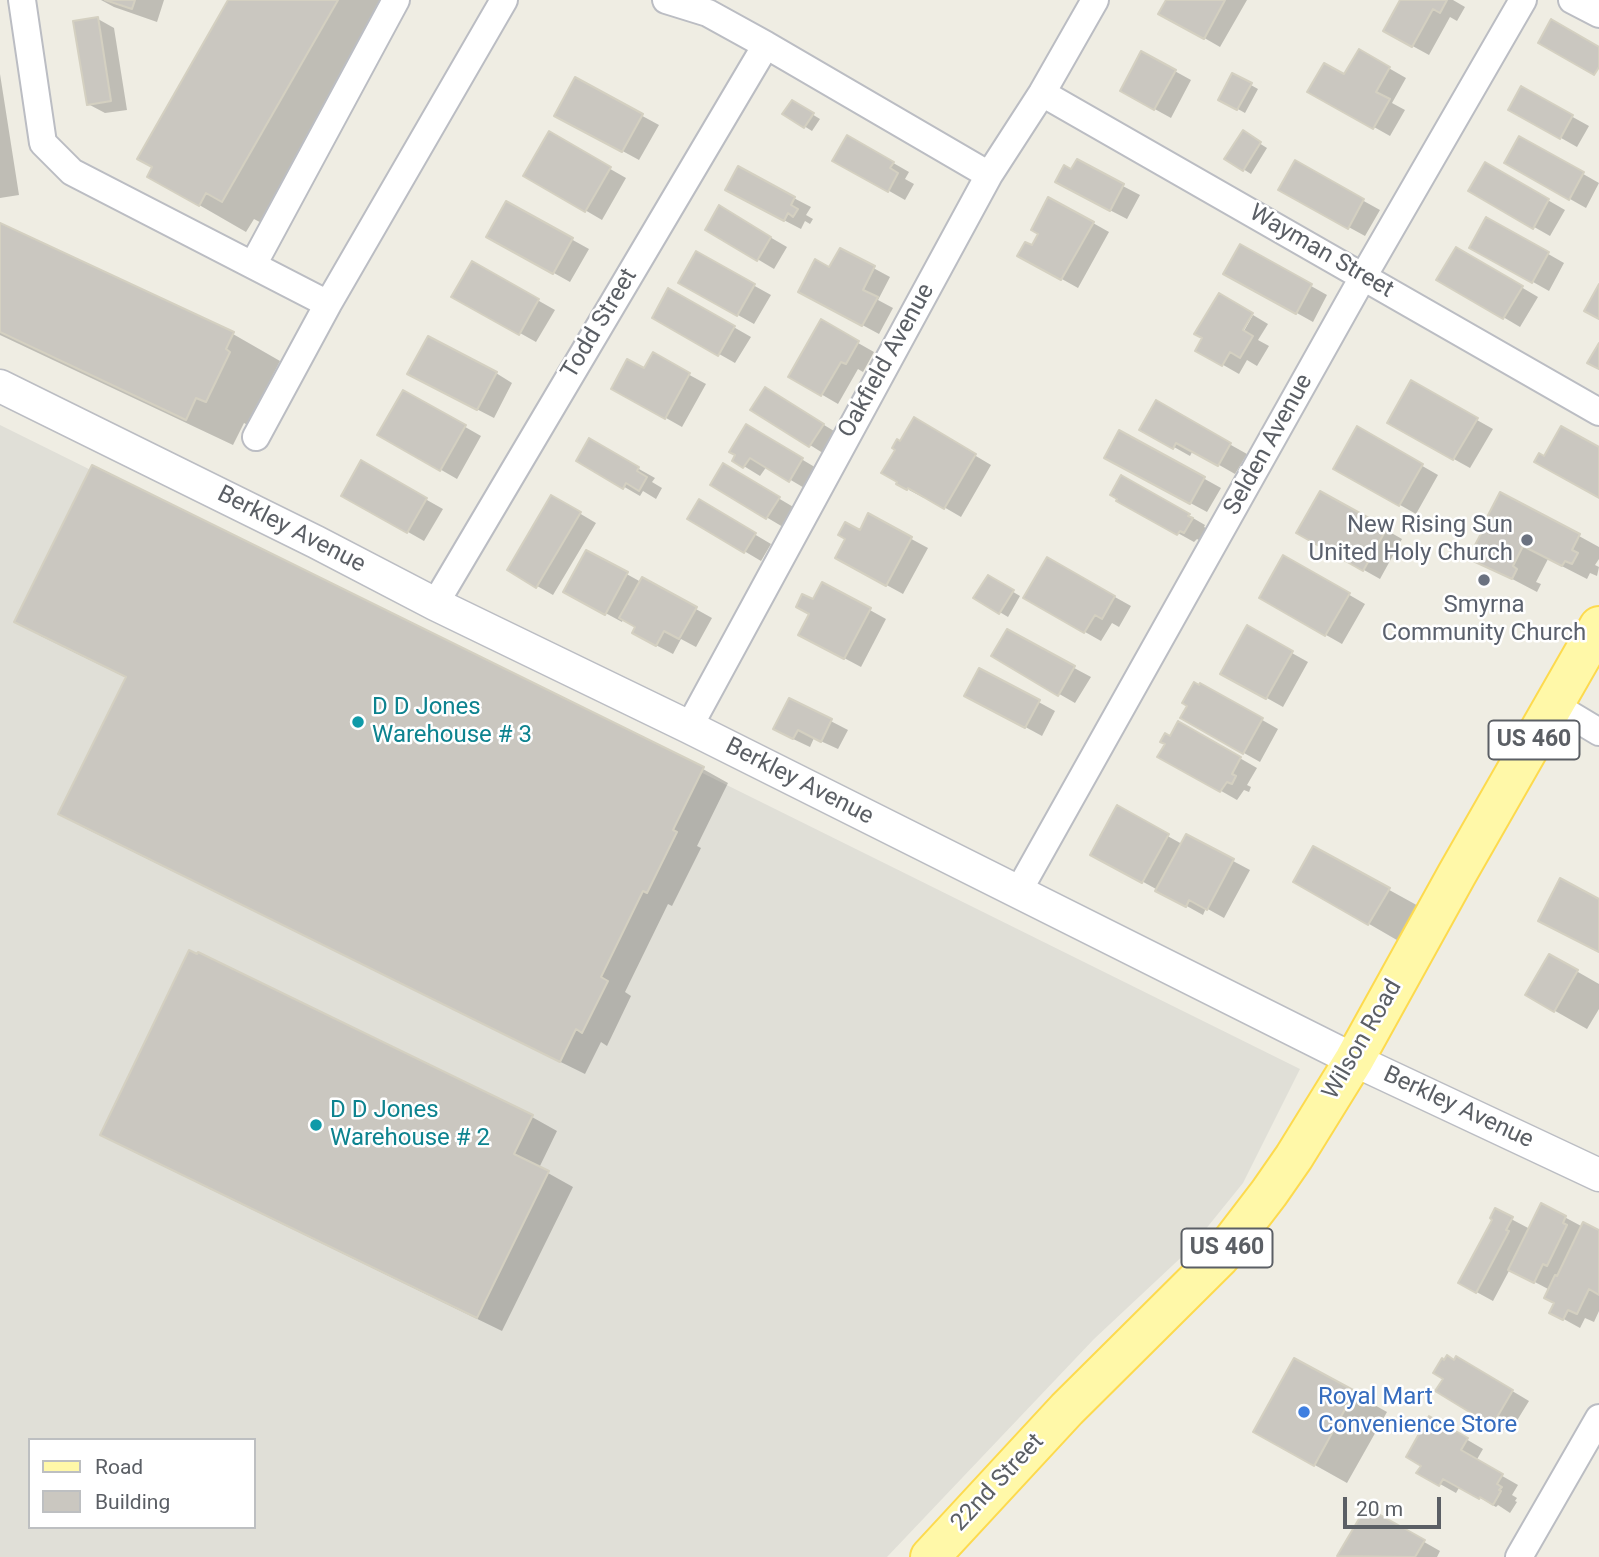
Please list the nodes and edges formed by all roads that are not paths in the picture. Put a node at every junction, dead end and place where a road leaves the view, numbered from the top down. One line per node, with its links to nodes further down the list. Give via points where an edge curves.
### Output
1 (22, 0): 12 (street, via 43,143 72,172)
2 (396, 0): 12 (street)
3 (504, 0): 14 (street)
4 (666, 0): 9 (street, via 708,13)
5 (1095, 0): 10 (street, Oakfield Avenue)
6 (1523, 0): 13 (street, Selden Avenue)
7 (1572, 0): 8 (street)
8 (1599, 15)
9 (766, 45): 11 (street); 18 (street, Todd Street)
10 (1042, 93): 11 (street, Oakfield Avenue); 13 (street, Wayman Street)
11 (989, 174): 21 (street, Oakfield Avenue)
12 (253, 265): 14 (street)
13 (1363, 277): 16 (street, Wayman Street); 23 (street, Selden Avenue)
14 (328, 304): 17 (street)
15 (0, 386): 18 (street, Berkley Avenue)
16 (1599, 412)
17 (256, 437)
18 (435, 604): 21 (street, Berkley Avenue)
19 (1599, 626): 20 (main road, Wilson Road / US 460)
20 (1554, 705): 22 (street); 24 (main road, Wilson Road / US 460)
21 (689, 727): 23 (street, Berkley Avenue)
22 (1599, 732)
23 (1018, 892): 24 (street, Berkley Avenue)
24 (1354, 1059): 25 (street, Berkley Avenue); 26 (main road, Wilson Road / US 460, via 1294,1157 1220,1257)
25 (1599, 1175)
26 (1067, 1409): 28 (main road, 22nd Street / US 460)
27 (1599, 1418): 29 (street)
28 (930, 1557)
29 (1518, 1557)

